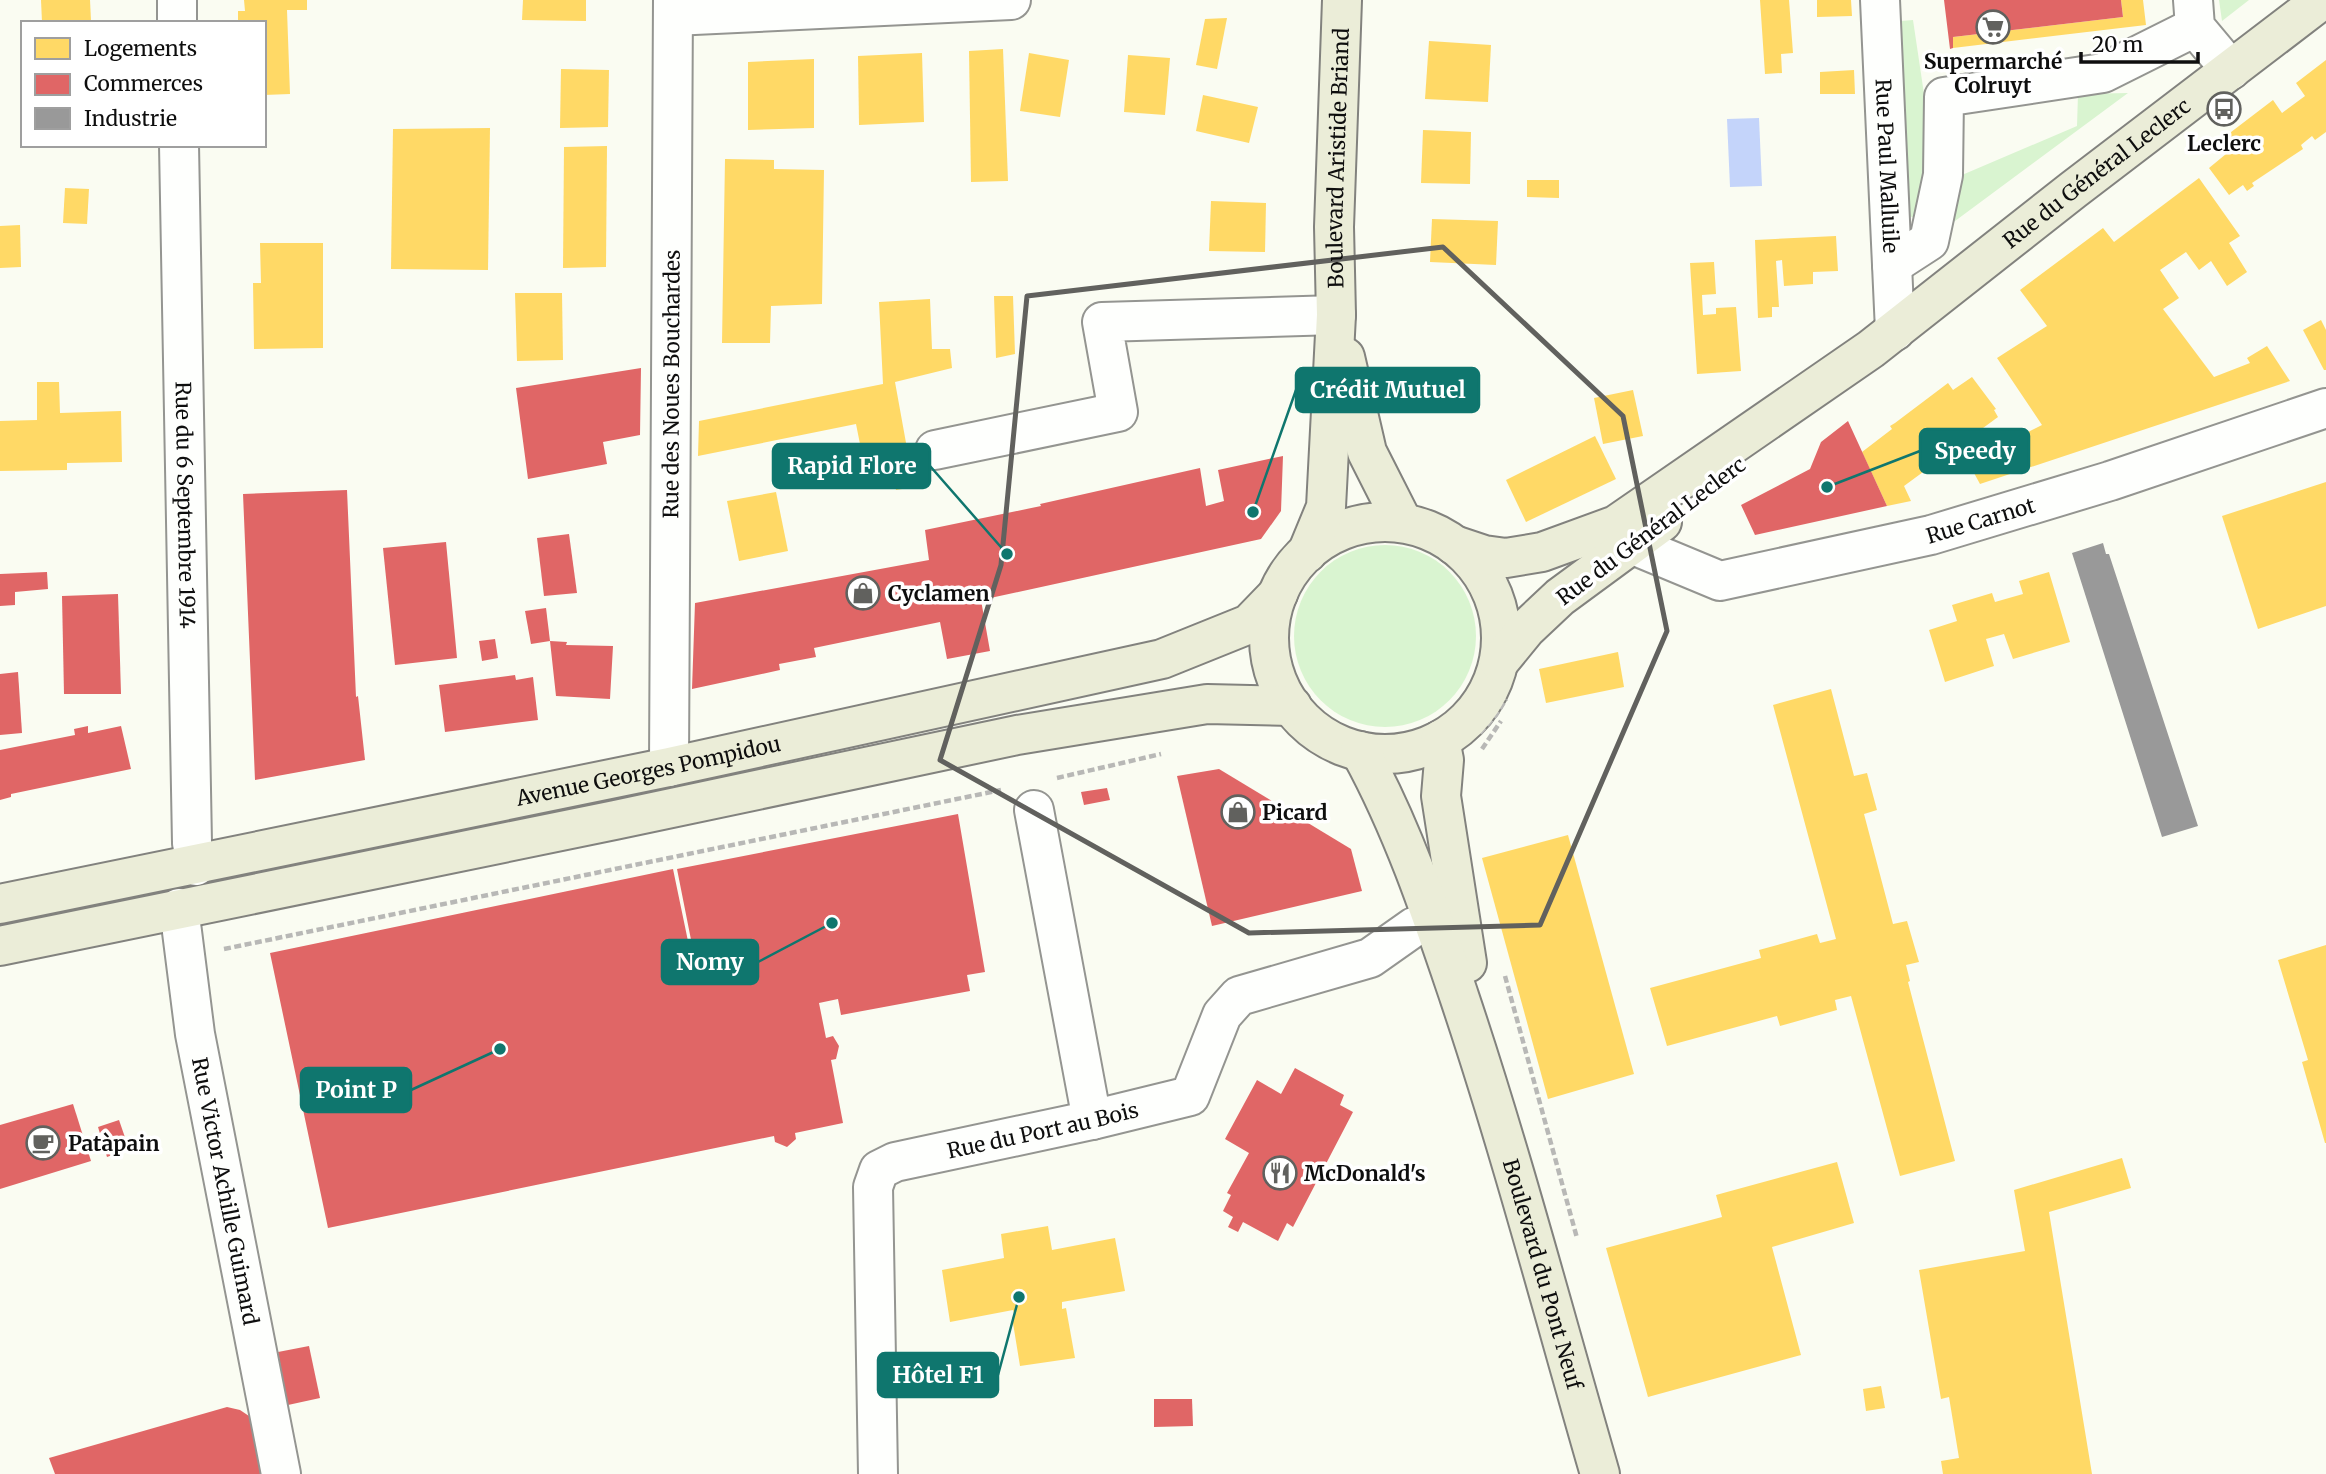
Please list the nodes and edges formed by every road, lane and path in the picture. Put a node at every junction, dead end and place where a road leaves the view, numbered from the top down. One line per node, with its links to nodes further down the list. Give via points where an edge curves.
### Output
1 (177, 0): 8 (street)
2 (1012, 0): 6 (street)
3 (1342, 0): 12 (main road, Boulevard Aristide Briand, via 1334,227)
4 (1880, 0): 11 (street, Rue Paul Malluile)
5 (2322, 0): 9 (main road, Rue du Général Leclerc)
6 (673, 8): 27 (street, Rue des Noues Bouchardes)
7 (2194, 14): 9 (street); 11 (street, via 2103,73 1944,97 1943,175 1929,241)
8 (177, 21)
9 (2231, 70): 13 (main road, Rue du Général Leclerc)
10 (179, 147): 31 (street, Rue du 6 Septembre 1914)
11 (1892, 265): 13 (street, Rue Paul Malluile)
12 (1336, 315): 15 (street, via 1102,322 1118,412); 16 (main road, via 1367,452); 19 (main road, via 1326,507)
13 (1883, 340): 17 (main road, Rue du Général Leclerc, via 1735,470); 18 (main road, Rue du Général Leclerc, via 1616,525 1542,552 1506,558)
14 (2326, 408): 17 (street, Rue Carnot, via 1931,535 1720,581)
15 (935, 450)
16 (1403, 523): 18 (main road, via 1439,534); 19 (main road, via 1361,524 1323,540)
17 (1631, 544): 21 (main road, Rue du Général Leclerc, via 1526,629)
18 (1454, 545): 21 (main road, via 1477,567 1492,594 1499,614)
19 (1307, 553): 20 (main road)
20 (1278, 594): 22 (main road, via 1270,644 1276,676); 27 (main road, Avenue Georges Pompidou, via 1248,624 1163,659)
21 (1505, 677): 23 (path, via 1496,715); 24 (main road, via 1458,728)
22 (1292, 706): 25 (main road, via 1322,735); 33 (main road, Avenue Georges Pompidou, via 1207,704 1017,735)
23 (1480, 732): 24 (path); 24 (path, via 1456,751)
24 (1453, 746): 25 (main road, via 1381,754); 38 (main road, via 1441,796)
25 (1360, 751): 34 (main road, via 1390,807)
26 (1174, 752): 28 (path)
27 (669, 768): 31 (main road, Avenue Georges Pompidou)
28 (1055, 778)
29 (1001, 790): 36 (path)
30 (1034, 810): 39 (street)
31 (196, 866): 32 (main road, Avenue Georges Pompidou)
32 (0, 904)
33 (179, 908): 35 (main road, Avenue Georges Pompidou); 36 (street, Rue Victor Achille Guimard)
34 (1434, 921): 38 (main road); 39 (street, Rue du Port au Bois, via 1413,927 1370,958 1239,996 1222,1015 1190,1096)
35 (0, 946)
36 (186, 957): 41 (street, Rue Victor Achille Guimard, via 195,1034)
37 (1505, 976): 40 (path)
38 (1485, 1072): 43 (main road, Boulevard du Pont Neuf)
39 (1092, 1120): 42 (street, Rue du Port au Bois, via 895,1162 879,1170 873,1187)
40 (1579, 1245)
41 (281, 1474)
42 (877, 1474)
43 (1601, 1474)

